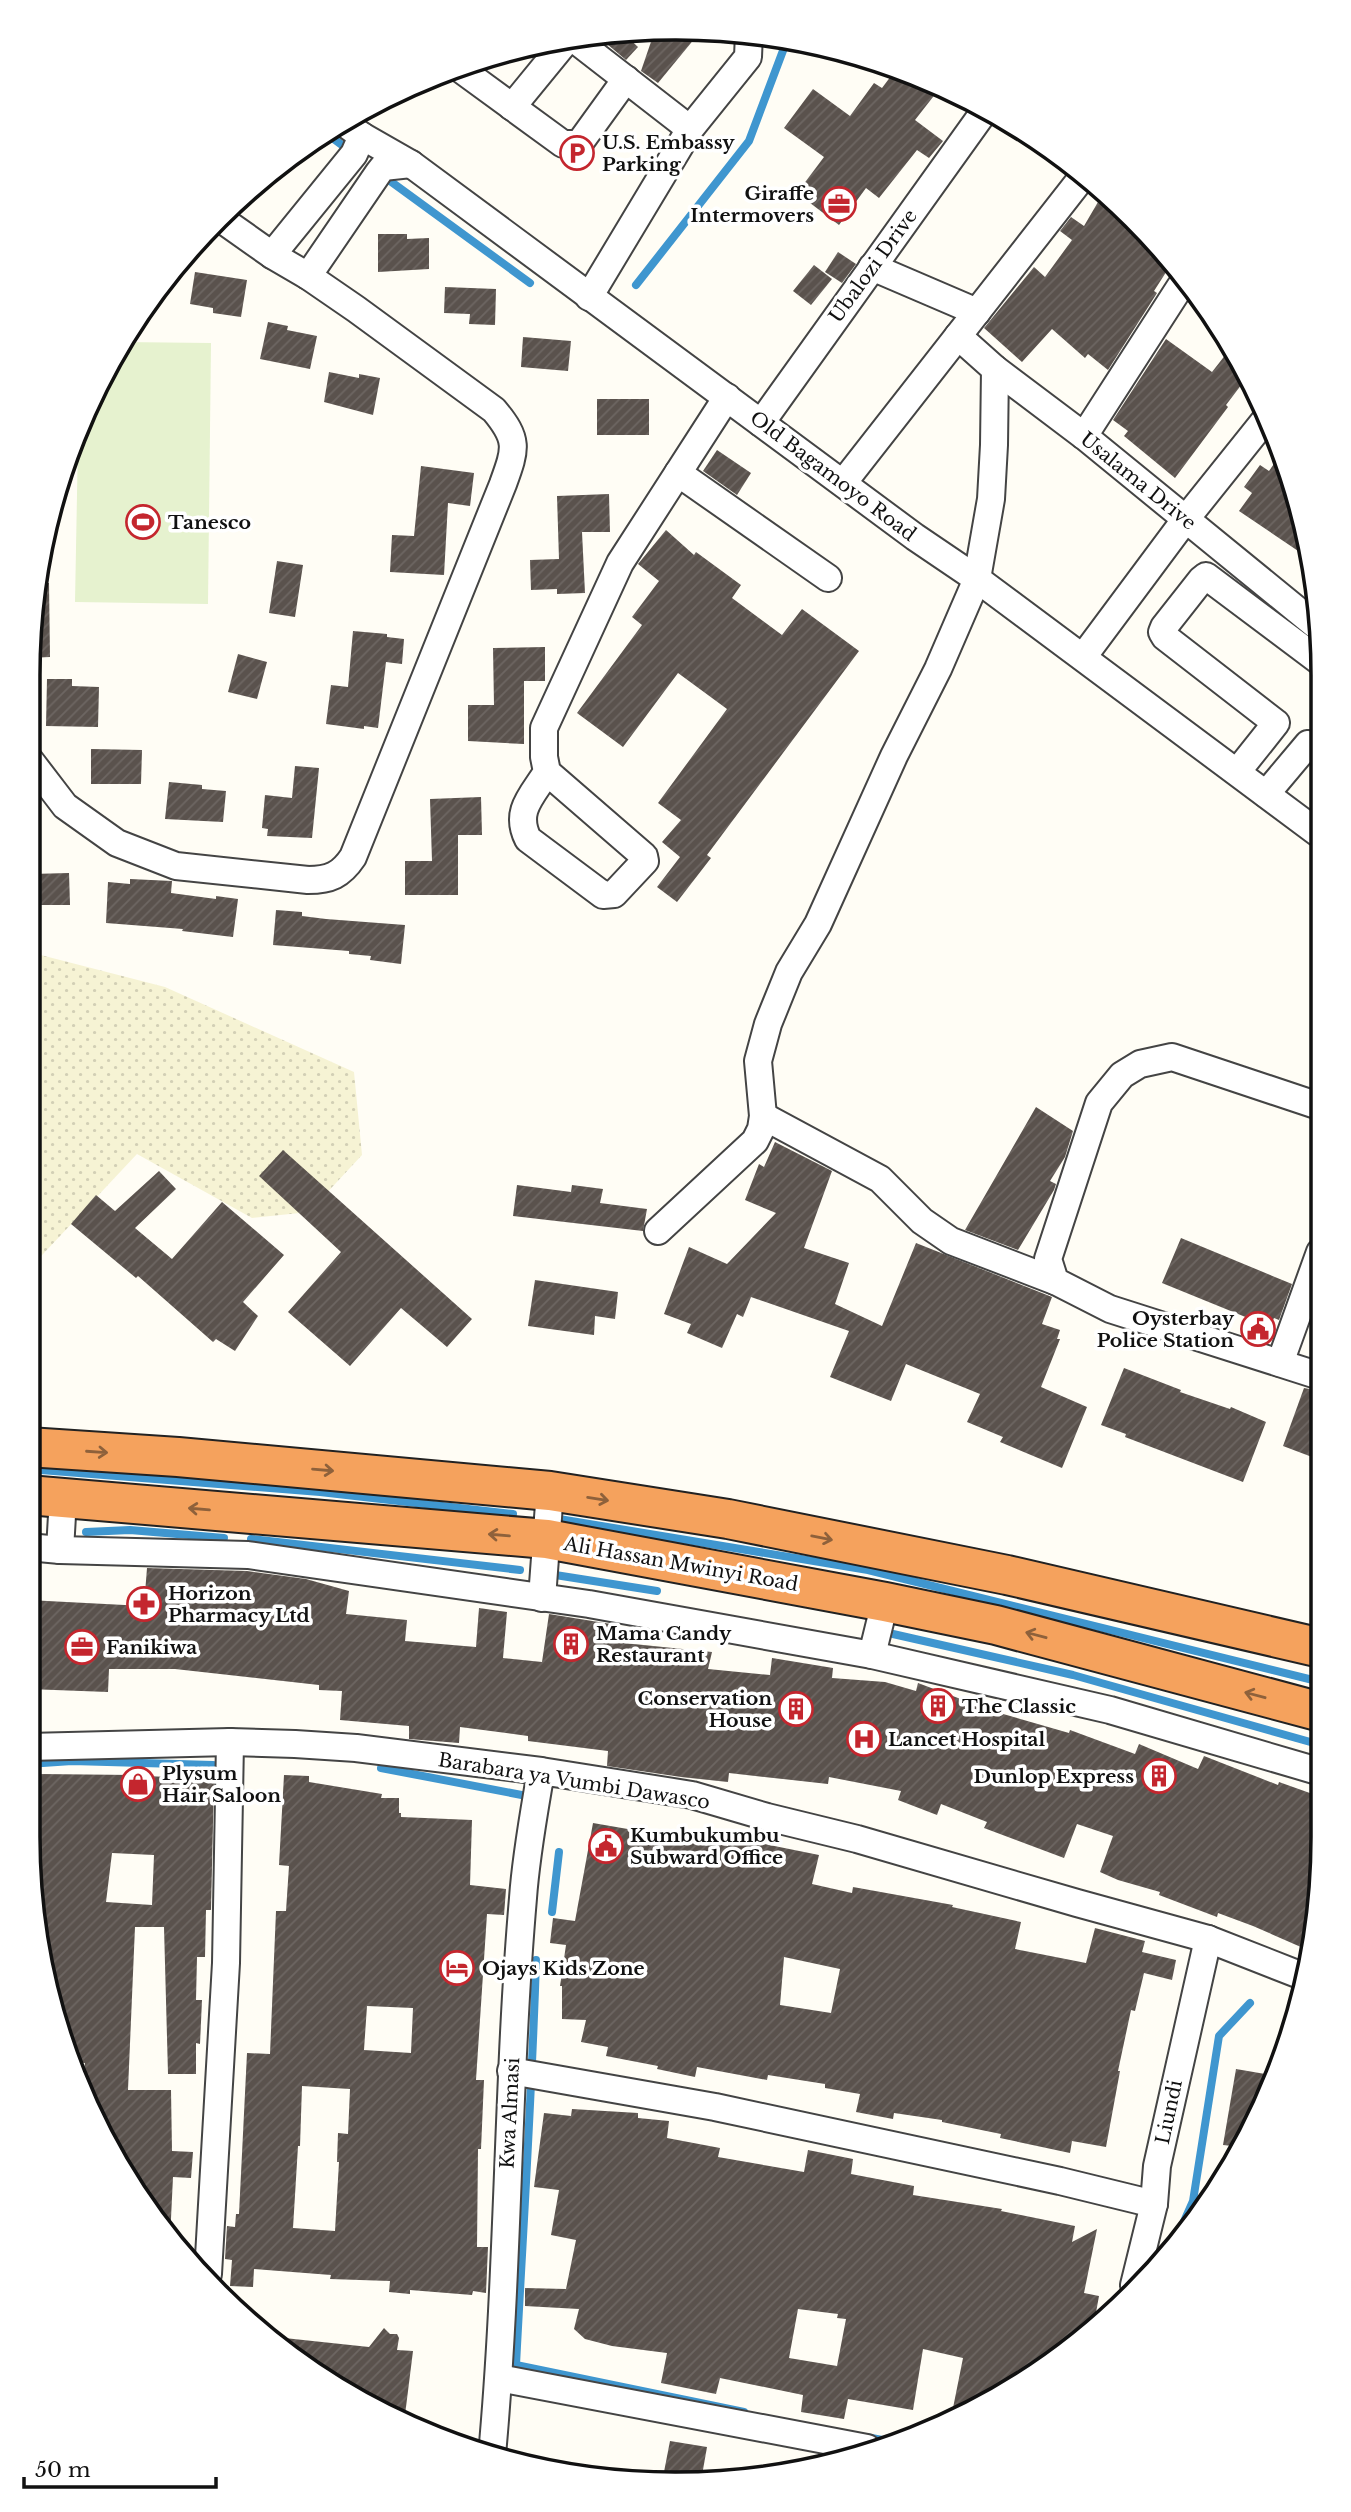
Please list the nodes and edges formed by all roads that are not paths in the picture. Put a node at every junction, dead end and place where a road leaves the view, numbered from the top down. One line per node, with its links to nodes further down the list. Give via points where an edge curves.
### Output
1 (748, 45): 9 (street, via 748,57)
2 (585, 47): 5 (street)
3 (558, 51): 6 (street)
4 (470, 75): 6 (street)
5 (626, 79): 6 (street, via 579,144 563,144); 9 (street)
6 (512, 107)
7 (979, 118): 14 (street, Ubalozi Drive)
8 (353, 129): 10 (street, Old Bagamoyo Road); 13 (street, via 354,154)
9 (690, 129): 17 (street)
10 (411, 164): 15 (street, via 383,167); 17 (street, Old Bagamoyo Road)
11 (1077, 184): 18 (street)
12 (228, 224): 13 (street)
13 (272, 255): 15 (street)
14 (872, 267): 18 (street); 22 (street, Ubalozi Drive)
15 (308, 276): 38 (street, via 494,410 510,429 513,443 494,508 354,857 345,869 325,880 176,866 117,844 65,806)
16 (1179, 289): 24 (street)
17 (589, 297): 21 (street, Old Bagamoyo Road)
18 (977, 312): 19 (street)
19 (958, 336): 20 (street, Usalama Drive); 26 (street)
20 (995, 369): 24 (street, Usalama Drive); 29 (street, via 991,499)
21 (727, 397): 22 (street, Old Bagamoyo Road); 25 (street)
22 (761, 423): 26 (street, Old Bagamoyo Road)
23 (1260, 427): 27 (street)
24 (1084, 436): 27 (street, Usalama Drive)
25 (678, 473): 28 (street); 36 (street, via 620,563 544,728)
26 (843, 483): 29 (street, Old Bagamoyo Road)
27 (1185, 520): 30 (street, Usalama Drive); 32 (street)
28 (828, 578)
29 (977, 579): 32 (street, Old Bagamoyo Road); 42 (street, via 768,1024 758,1061)
30 (1307, 619)
31 (1310, 654): 33 (street, via 1206,576 1164,627 1165,637)
32 (1083, 657): 37 (street, Old Bagamoyo Road)
33 (1276, 723): 34 (street); 37 (street)
34 (1311, 748)
35 (1311, 751): 39 (street)
36 (547, 772): 36 (street, via 644,856 614,894 603,895 528,839 522,827 523,810)
37 (1237, 772): 39 (street, Old Bagamoyo Road)
38 (40, 773)
39 (1266, 794): 40 (street, Old Bagamoyo Road)
40 (1311, 828)
41 (1311, 1103): 45 (street, via 1172,1057 1140,1064 1122,1075 1099,1103 1048,1259)
42 (763, 1116): 43 (street, via 755,1140); 45 (street, via 880,1178 922,1221 951,1241)
43 (659, 1231)
44 (1311, 1275): 46 (street)
45 (1055, 1281): 46 (street, via 1110,1309)
46 (1280, 1363): 47 (street)
47 (1311, 1373)
48 (40, 1448): 49 (highway, one-way to 49)
49 (550, 1491): 52 (street); 58 (highway, one-way to 58, via 728,1519 1007,1575)
50 (46, 1497): 51 (highway, Ali Hassan Mwinyi Road, one-way to 50); 54 (street)
51 (251, 1514): 52 (highway, Ali Hassan Mwinyi Road, one-way to 51); 55 (street)
52 (547, 1539): 56 (street); 57 (highway, Ali Hassan Mwinyi Road)
53 (40, 1548): 54 (street)
54 (60, 1550): 55 (street)
55 (248, 1555): 56 (street)
56 (542, 1598): 59 (street)
57 (886, 1602): 59 (street); 60 (highway, Ali Hassan Mwinyi Road, one-way to 57, via 996,1625)
58 (1311, 1646)
59 (872, 1655): 63 (street, via 1110,1710)
60 (1311, 1710)
61 (230, 1741): 62 (street, Barabara ya Vumbi Dawasco); 64 (street, Barabara ya Vumbi Dawasco, via 356,1748); 69 (street, via 226,1963)
62 (40, 1747)
63 (1311, 1769)
64 (541, 1771): 65 (street, Barabara ya Vumbi Dawasco, via 692,1795); 67 (street, Kwa Almasi, via 523,1895)
65 (1208, 1939): 66 (street, Barabara ya Vumbi Dawasco); 68 (street, Liundi, via 1157,2166)
66 (1296, 1973)
67 (511, 2071): 68 (street, via 715,2107); 71 (street, Kwa Almasi)
68 (1154, 2204): 70 (street, Liundi)
69 (208, 2267)
70 (1137, 2273)
71 (499, 2378): 72 (street, Kwa Almasi); 73 (street)
72 (493, 2445)
73 (855, 2446)

